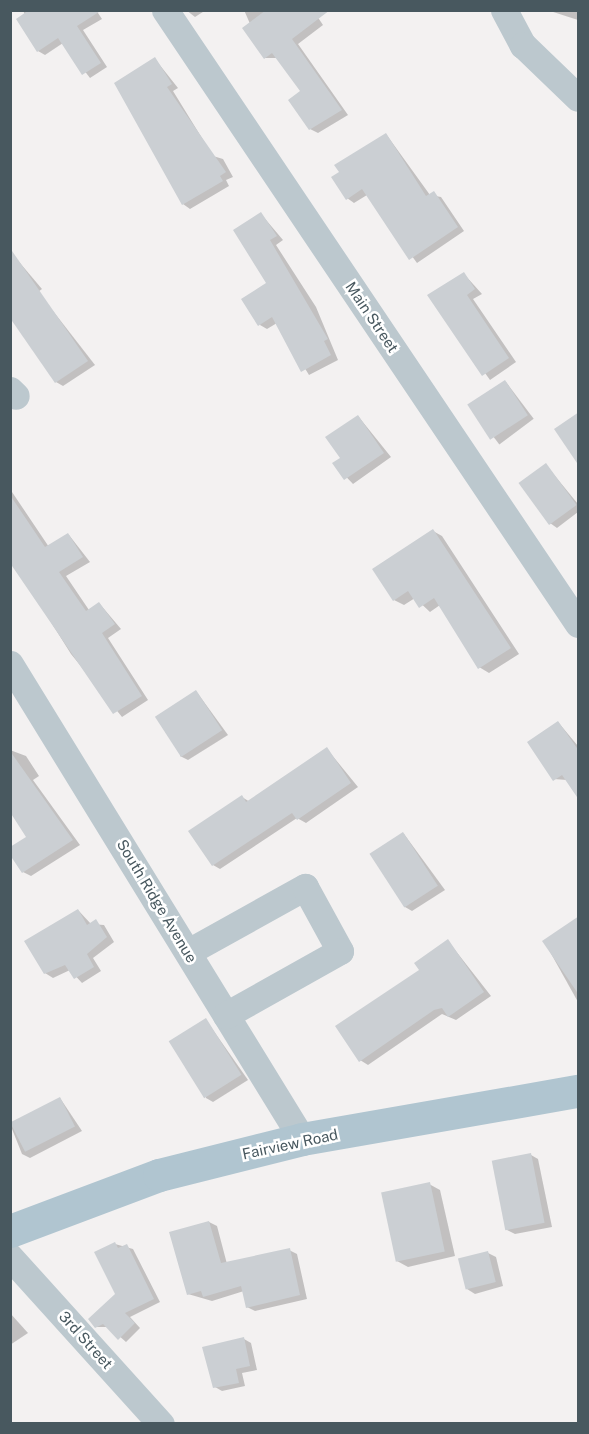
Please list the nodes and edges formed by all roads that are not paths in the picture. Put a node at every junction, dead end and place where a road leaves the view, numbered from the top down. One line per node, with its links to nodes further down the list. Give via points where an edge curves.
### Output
1 (165, 10): 4 (street, Main Street)
2 (504, 10): 3 (street, via 523,45)
3 (579, 98)
4 (579, 624)
5 (10, 663): 6 (street, South Ridge Avenue)
6 (20, 698): 7 (street, South Ridge Avenue)
7 (188, 952): 8 (street, South Ridge Avenue); 8 (street, via 305,887 340,951)
8 (226, 1015): 10 (street, South Ridge Avenue)
9 (579, 1091): 10 (main road, Fairview Road)
10 (302, 1139): 11 (main road, Fairview Road, via 159,1175)
11 (10, 1231)
12 (10, 1257): 13 (street, 3rd Street)
13 (161, 1424)

